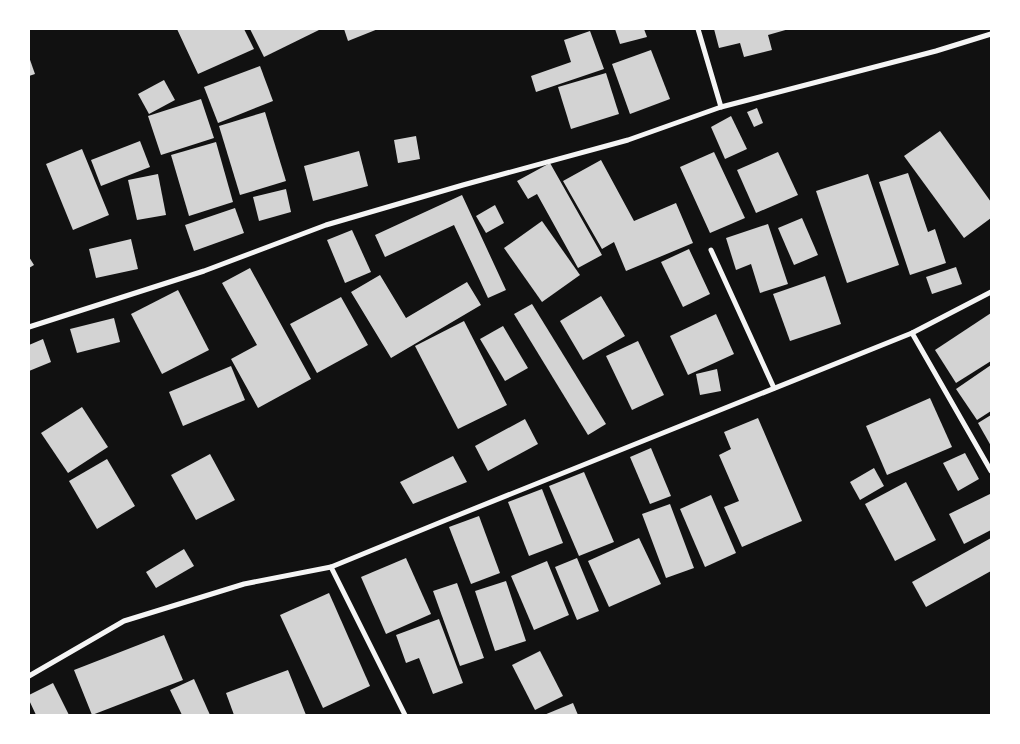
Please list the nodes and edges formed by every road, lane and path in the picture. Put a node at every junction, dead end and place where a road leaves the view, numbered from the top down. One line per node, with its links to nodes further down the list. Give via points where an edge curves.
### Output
1 (698, 29): 3 (street)
2 (991, 34): 3 (street)
3 (721, 107): 6 (street, via 628,140 326,225 204,271)
4 (711, 250): 8 (street)
5 (991, 292): 7 (street)
6 (29, 327)
7 (912, 333): 8 (street); 9 (street)
8 (774, 388): 10 (street)
9 (991, 471)
10 (331, 567): 11 (street, via 244,584 124,621); 12 (street)
11 (29, 676)
12 (405, 715)

